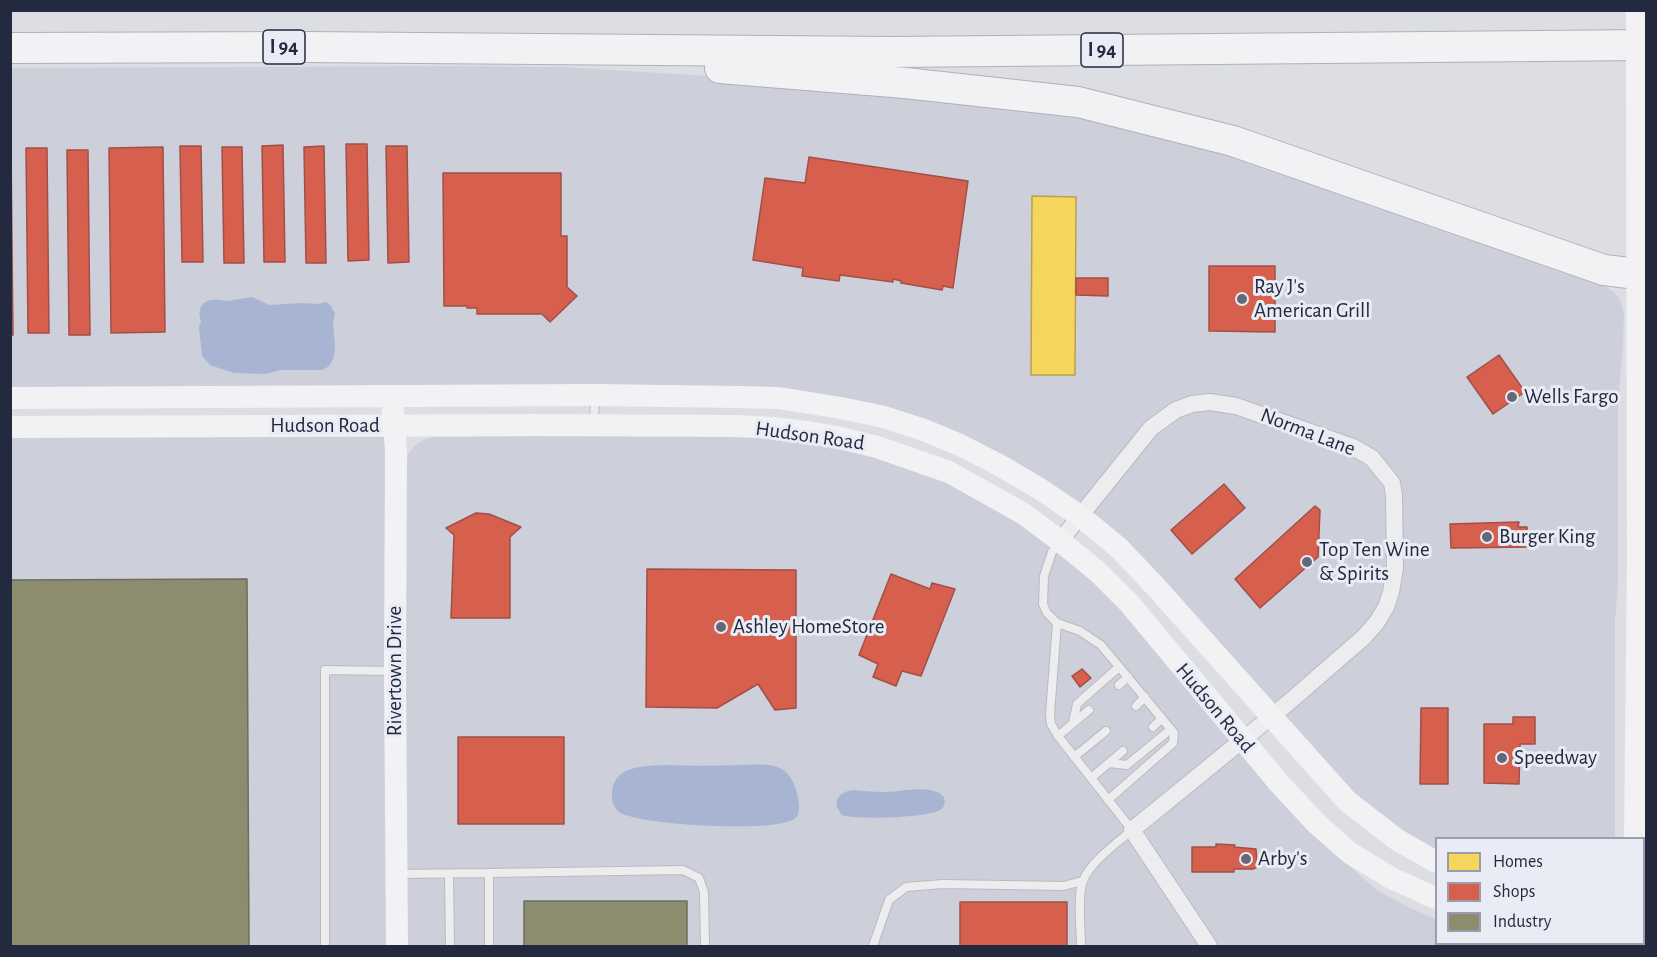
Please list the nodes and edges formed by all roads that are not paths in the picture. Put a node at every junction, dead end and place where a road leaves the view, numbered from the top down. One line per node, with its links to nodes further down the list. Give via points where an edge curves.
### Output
1 (1637, 10): 5 (street, bridge)
2 (1647, 45): 4 (highway, I 94, via 902,52)
3 (10, 48): 4 (highway, I 94)
4 (557, 49): 5 (highway, via 663,64 905,83 1078,102 1233,141 1604,270)
5 (1642, 275): 36 (street)
6 (595, 395): 7 (street, Hudson Road); 10 (lane); 12 (street, Hudson Road, via 779,398 884,417 960,445 1021,477)
7 (392, 396): 8 (street, Hudson Road); 9 (street, Rivertown Drive)
8 (10, 398)
9 (394, 425): 10 (street, Hudson Road); 11 (street, Hudson Road); 16 (street, Rivertown Drive)
10 (594, 425): 13 (street, Hudson Road, via 773,428 836,436 949,472 1024,514)
11 (10, 427)
12 (1080, 516): 13 (street, Norma Lane); 22 (street, Hudson Road, via 1119,548); 22 (street, Norma Lane, via 1151,428 1192,404 1236,406 1353,447 1372,458 1392,483 1394,495 1395,568 1386,607 1364,637)
13 (1060, 541): 14 (lane, via 1044,576 1043,604); 29 (street, Hudson Road, via 1129,603)
14 (1057, 623): 15 (lane, via 1080,631 1101,645); 28 (lane, via 1050,714)
15 (1119, 667): 17 (lane); 24 (lane, via 1077,704)
16 (395, 671): 39 (street, Rivertown Drive); 43 (lane, via 325,670)
17 (1128, 677): 18 (lane); 19 (lane)
18 (1119, 685)
19 (1145, 698): 20 (lane); 23 (lane)
20 (1136, 706)
21 (1089, 710): 24 (lane)
22 (1271, 717): 29 (street, Norma Lane); 37 (street, Hudson Road, via 1347,801 1396,839)
23 (1162, 718): 25 (lane); 26 (lane)
24 (1073, 723): 28 (lane)
25 (1153, 727)
26 (1171, 729): 32 (lane, via 1127,765); 34 (lane, via 1173,743)
27 (1106, 731): 31 (lane)
28 (1058, 736): 31 (lane)
29 (1243, 740): 35 (street, Norma Lane); 42 (street, Hudson Road, via 1278,783 1350,853 1393,879)
30 (1123, 752): 32 (lane)
31 (1074, 757): 33 (lane)
32 (1109, 763): 33 (lane)
33 (1091, 778): 34 (lane)
34 (1108, 800): 35 (lane)
35 (1131, 830): 41 (lane, via 1093,865); 50 (street)
36 (1635, 837)
37 (1435, 861)
38 (489, 873): 40 (lane); 46 (lane); 47 (lane, via 683,870 699,878 704,892)
39 (397, 874): 40 (lane); 44 (street, Rivertown Drive)
40 (449, 874): 45 (lane)
41 (1082, 881): 48 (lane, via 1064,886 906,886 889,900); 49 (lane)
42 (1435, 897)
43 (325, 946)
44 (397, 946)
45 (450, 946)
46 (489, 946)
47 (705, 946)
48 (873, 946)
49 (1081, 946)
50 (1209, 946)

